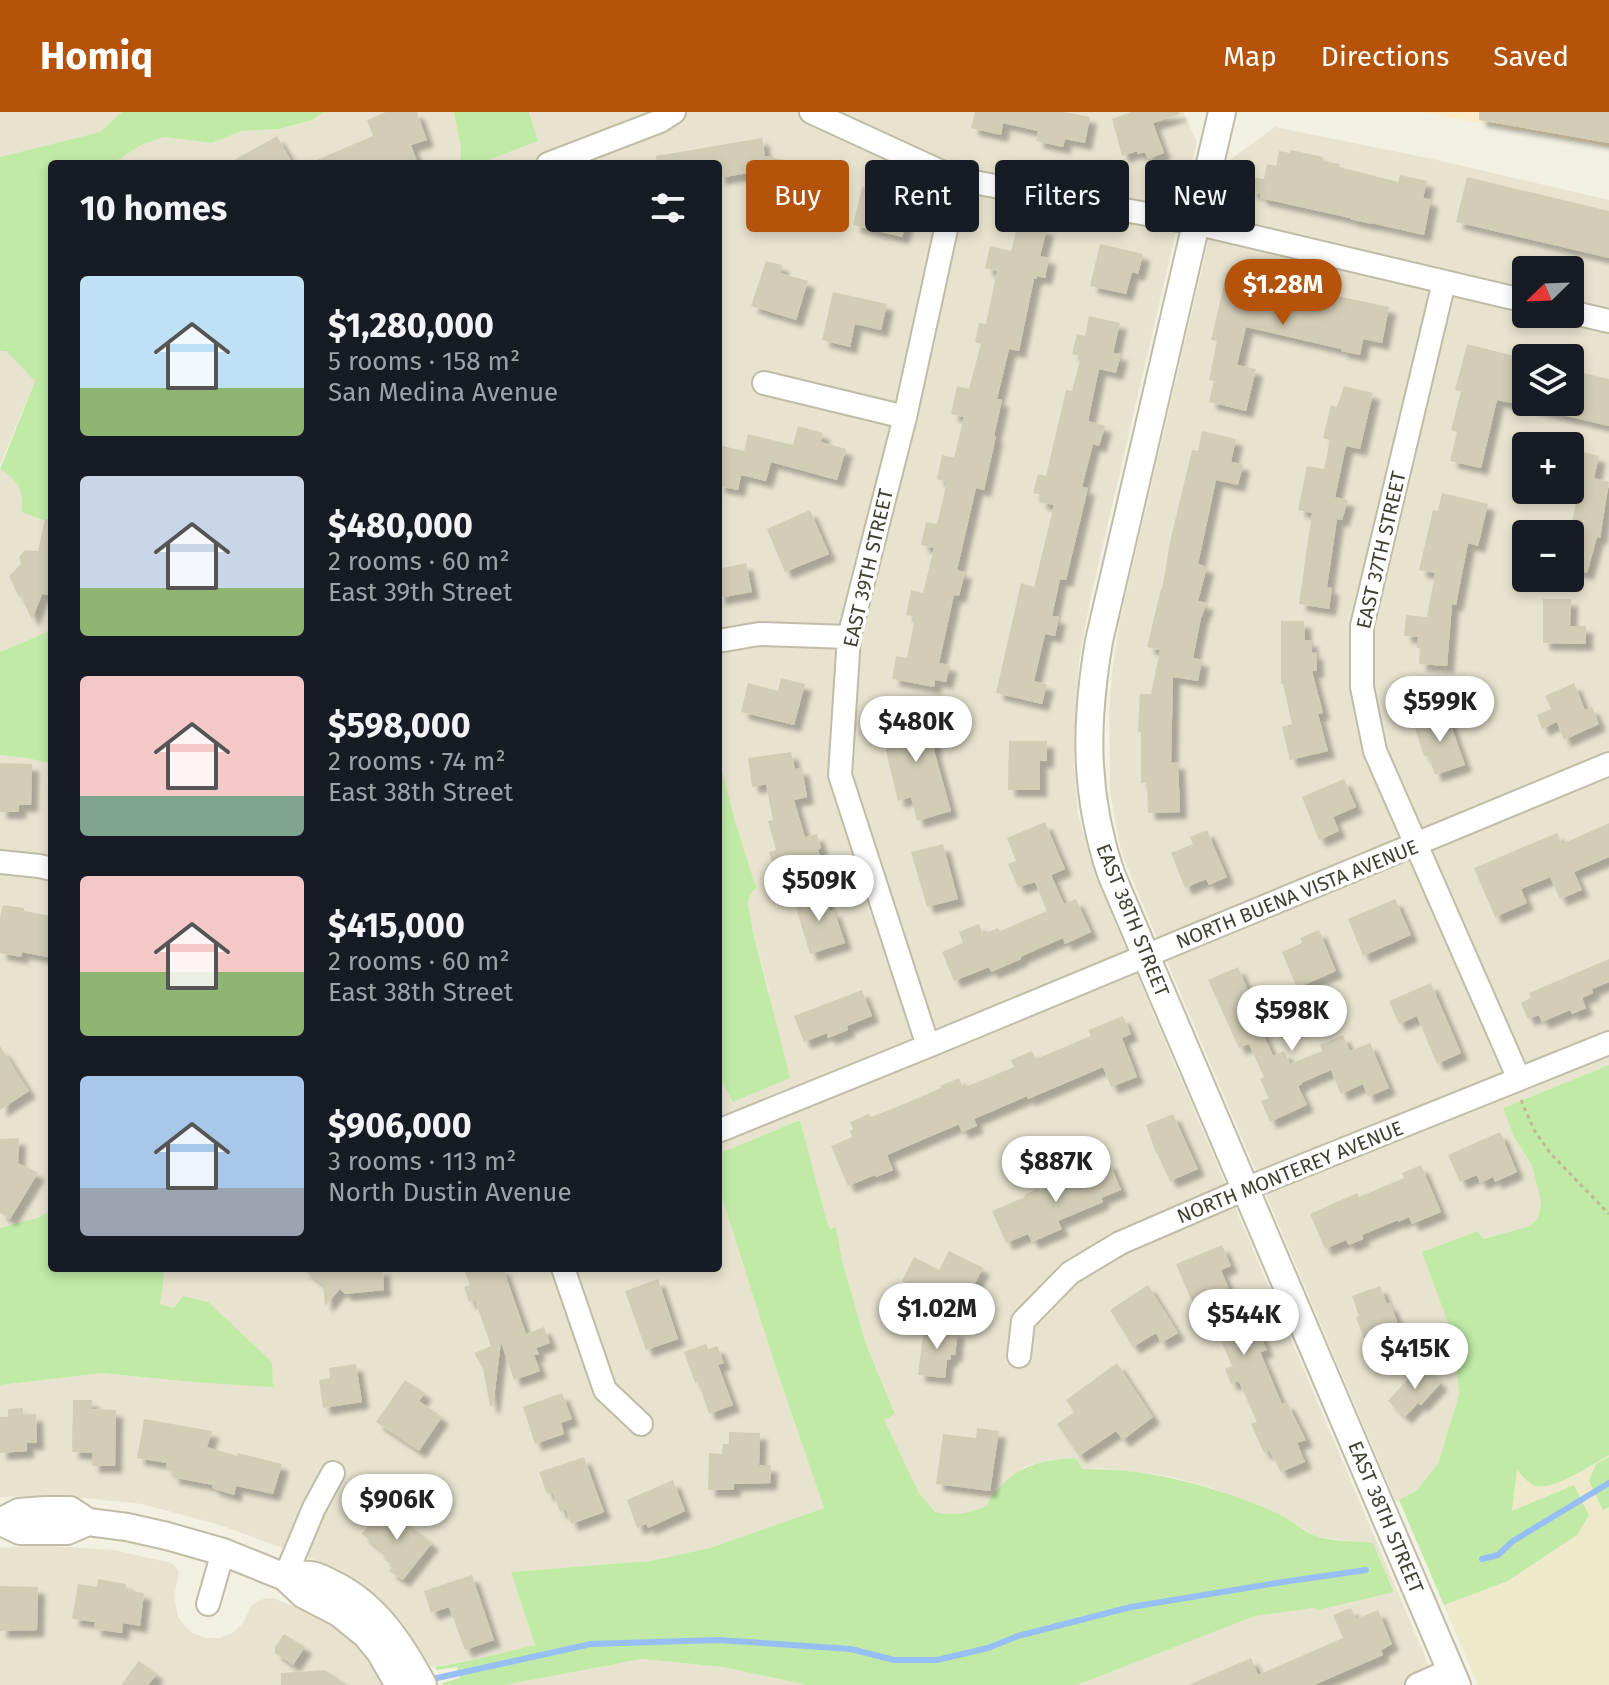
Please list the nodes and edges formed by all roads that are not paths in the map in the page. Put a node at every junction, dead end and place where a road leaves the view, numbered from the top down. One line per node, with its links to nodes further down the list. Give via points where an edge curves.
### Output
1 (674, 112): 4 (street)
2 (811, 112): 5 (street)
3 (1222, 112): 6 (street, EAST 38TH STREET)
4 (558, 160)
5 (916, 160)
6 (1210, 160)
7 (979, 183): 8 (street)
8 (1145, 214)
9 (945, 232): 17 (street, EAST 39TH STREET)
10 (1193, 232): 24 (street, EAST 38TH STREET, via 1099,641 1089,723 1090,779 1100,841)
11 (1233, 232): 12 (street)
12 (1444, 282): 13 (street); 21 (street, EAST 37TH STREET, via 1362,626 1362,687 1375,751)
13 (1512, 298)
14 (1584, 315): 15 (street)
15 (1609, 321)
16 (764, 383): 17 (street)
17 (905, 417): 18 (street, EAST 39TH STREET)
18 (849, 637): 19 (street, via 759,634); 26 (street, EAST 39TH STREET, via 840,775)
19 (722, 640)
20 (1609, 764): 21 (street, NORTH BUENA VISTA AVENUE)
21 (1415, 845): 24 (street, NORTH BUENA VISTA AVENUE); 27 (street, EAST 37TH STREET)
22 (0, 862): 23 (street)
23 (48, 868)
24 (1146, 956): 26 (street, NORTH BUENA VISTA AVENUE); 29 (street, EAST 38TH STREET)
25 (1609, 1043): 27 (street, NORTH MONTEREY AVENUE)
26 (928, 1046): 28 (street, NORTH BUENA VISTA AVENUE)
27 (1520, 1089): 29 (street, NORTH MONTEREY AVENUE)
28 (722, 1129)
29 (1245, 1189): 31 (street, NORTH MONTEREY AVENUE, via 1120,1243 1070,1273 1023,1321); 38 (street, EAST 38TH STREET)
30 (564, 1272): 32 (street, via 605,1390)
31 (1019, 1356)
32 (641, 1424)
33 (333, 1473): 36 (street)
34 (0, 1522): 35 (street, via 19,1512 70,1510 88,1522)
35 (223, 1552): 36 (street); 37 (street)
36 (285, 1577): 39 (street, via 366,1635); 40 (street, via 313,1574 346,1591 394,1636)
37 (208, 1604)
38 (1454, 1678): 41 (street)
39 (399, 1685)
40 (423, 1685)
41 (1417, 1685)

